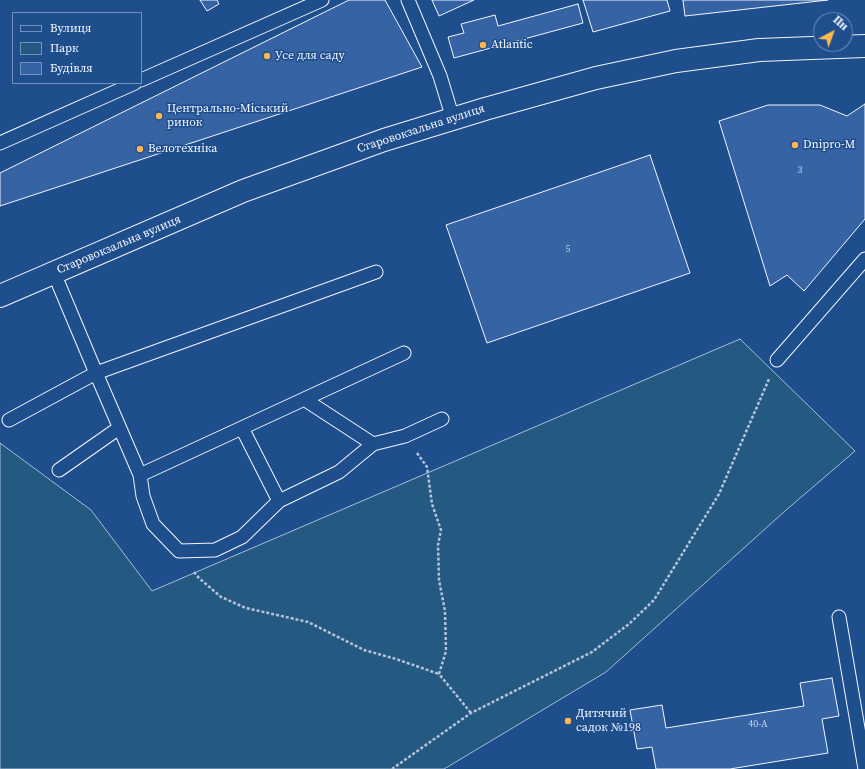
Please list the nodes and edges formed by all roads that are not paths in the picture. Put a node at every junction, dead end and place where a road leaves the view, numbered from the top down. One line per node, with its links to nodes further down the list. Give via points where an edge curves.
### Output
1 (322, 0): 4 (lane)
2 (408, 0): 6 (lane, via 440,76)
3 (865, 46): 6 (main road, Старовокзальна вулиця, via 759,50 676,61 596,78)
4 (142, 80)
5 (133, 84): 7 (lane)
6 (453, 119): 10 (main road, Старовокзальна вулиця, via 384,140 242,192)
7 (0, 143)
8 (865, 259): 13 (lane)
9 (376, 272): 14 (lane)
10 (54, 273): 11 (main road, Старовокзальна вулиця); 14 (lane)
11 (0, 296)
12 (404, 353): 15 (lane)
13 (777, 360)
14 (96, 373): 17 (lane); 18 (lane)
15 (304, 399): 19 (lane); 20 (lane)
16 (442, 419): 20 (lane, via 405,436)
17 (9, 420)
18 (119, 428): 21 (lane); 22 (lane)
19 (242, 428): 22 (lane); 23 (lane)
20 (373, 444): 23 (lane, via 339,472)
21 (59, 470)
22 (140, 475): 23 (lane, via 143,496 153,524 179,551 215,550 242,537)
23 (279, 501)
24 (839, 617): 25 (lane)
25 (865, 769)

